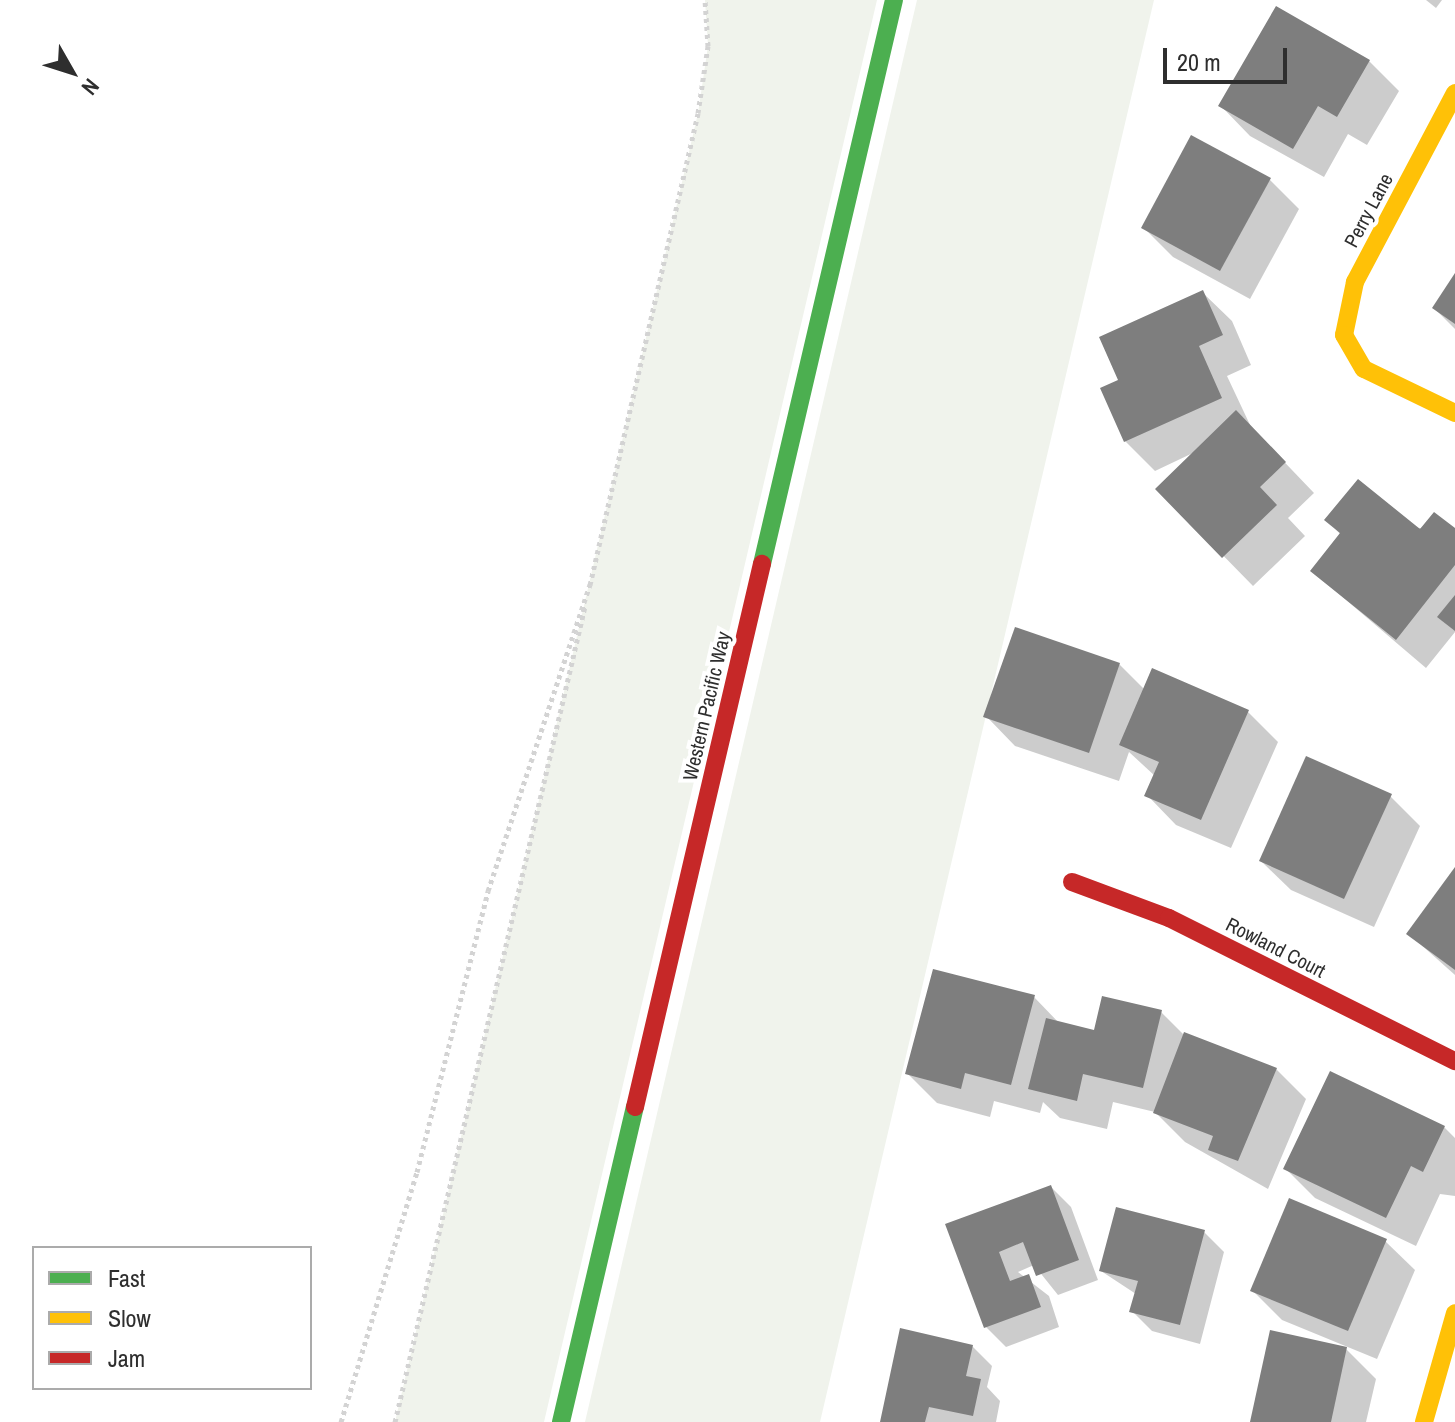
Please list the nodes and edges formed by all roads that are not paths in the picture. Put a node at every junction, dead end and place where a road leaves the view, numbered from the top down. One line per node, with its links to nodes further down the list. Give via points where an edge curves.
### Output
1 (894, 0): 7 (street, Western Pacific Way)
2 (1455, 93): 3 (street, Perry Lane, via 1355,282 1344,335 1350,353 1387,384)
3 (1455, 413)
4 (1072, 882): 5 (street, Rowland Court, via 1169,918)
5 (1455, 1061)
6 (1455, 1313): 8 (street)
7 (561, 1422)
8 (1424, 1422)

